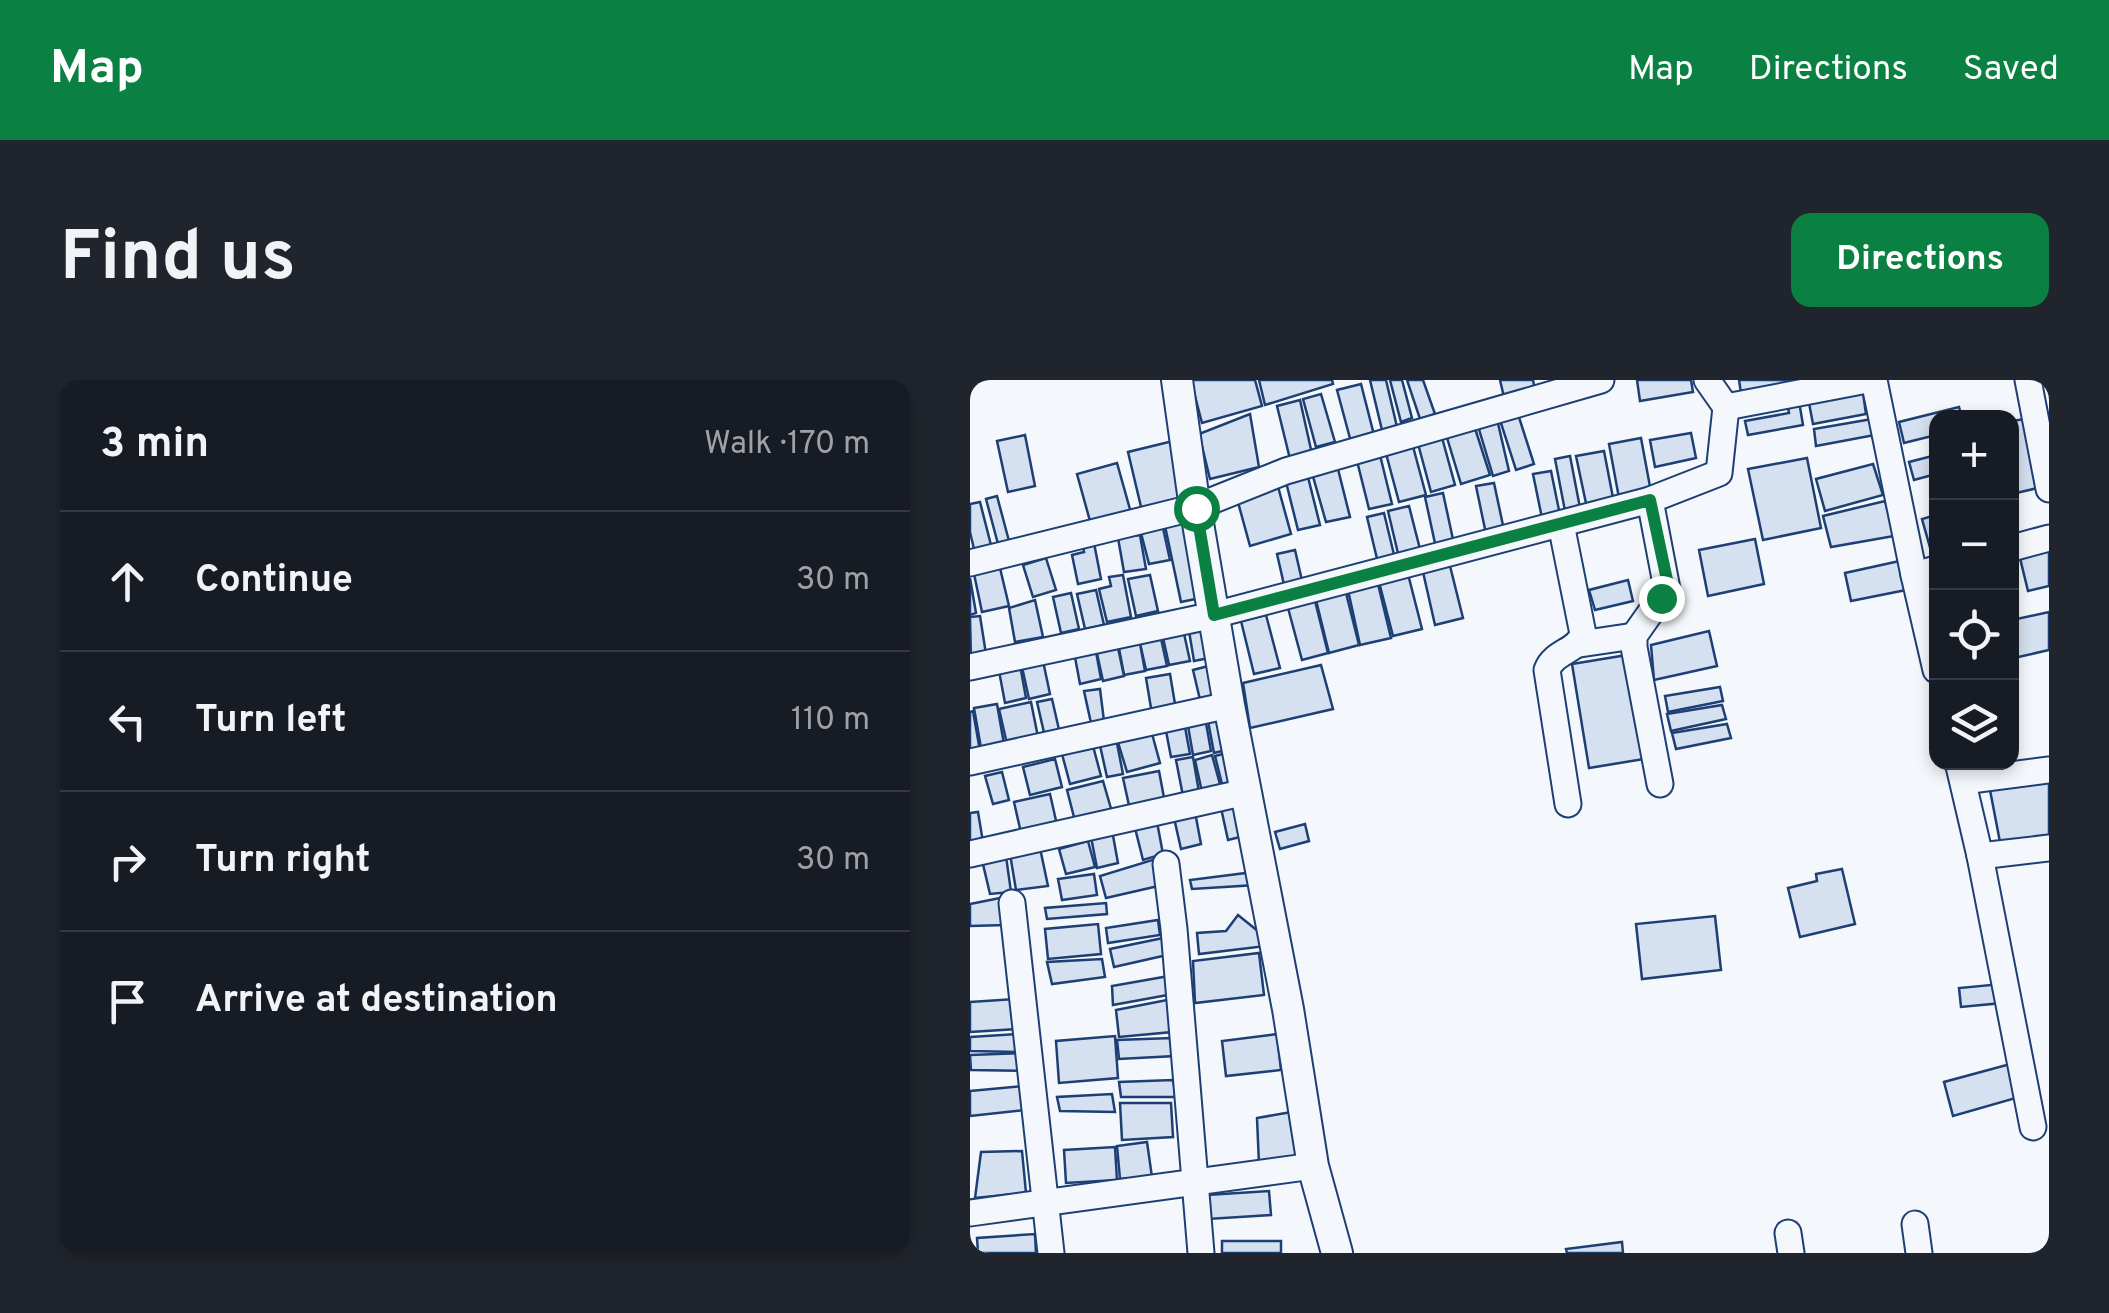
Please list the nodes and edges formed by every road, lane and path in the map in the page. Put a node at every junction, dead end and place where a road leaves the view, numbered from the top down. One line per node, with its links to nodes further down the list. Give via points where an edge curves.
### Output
1 (1177, 380): 9 (street)
2 (1601, 380): 9 (street, via 1286,472)
3 (1706, 380): 6 (street)
4 (1870, 380): 6 (street); 14 (street)
5 (2028, 380): 7 (street)
6 (1726, 407): 8 (street, via 1719,473)
7 (2049, 489)
8 (1650, 500): 10 (street); 17 (street, via 1667,588)
9 (1196, 508): 13 (street); 16 (street)
10 (1561, 524): 16 (street); 18 (street, via 1584,634)
11 (2049, 538): 12 (street)
12 (2019, 546)
13 (970, 564)
14 (1925, 572): 15 (street)
15 (1929, 608)
16 (1214, 615): 19 (street); 20 (street)
17 (1634, 636): 18 (street); 24 (street)
18 (1580, 644): 26 (street, via 1551,661 1548,670)
19 (970, 667)
20 (1229, 705): 21 (street); 25 (street)
21 (970, 762)
22 (2049, 770): 23 (street)
23 (1961, 772): 29 (street)
24 (1660, 784)
25 (1246, 792): 28 (street); 33 (street)
26 (1568, 804)
27 (2049, 848): 29 (street)
28 (970, 854)
29 (1980, 856): 32 (street)
30 (1166, 864): 34 (street)
31 (1012, 903): 35 (street)
32 (2034, 1127)
33 (1313, 1166): 34 (street); 40 (street)
34 (1195, 1182): 35 (street); 39 (street)
35 (1046, 1204): 36 (street); 38 (street)
36 (970, 1213)
37 (1915, 1224): 41 (street)
38 (1051, 1253)
39 (1202, 1253)
40 (1337, 1253)
41 (1919, 1253)

